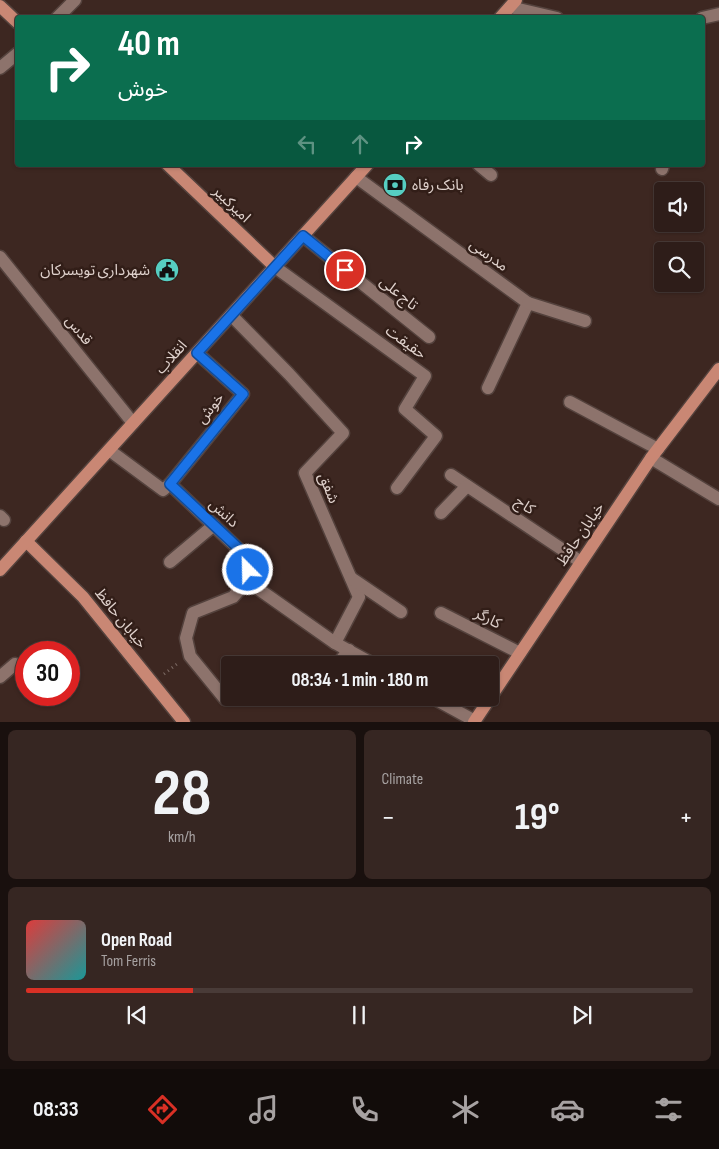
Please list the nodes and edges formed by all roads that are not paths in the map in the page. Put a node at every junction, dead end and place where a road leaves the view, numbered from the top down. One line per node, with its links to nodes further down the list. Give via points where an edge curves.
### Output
1 (75, 0): 5 (street)
2 (513, 4): 6 (main road); 7 (street)
3 (0, 6): 9 (main road)
4 (719, 14): 8 (street)
5 (60, 15)
6 (503, 15)
7 (548, 15)
8 (705, 17)
9 (15, 20)
10 (15, 56): 11 (street)
11 (0, 68)
12 (170, 167): 19 (main road, امیرکبیر)
13 (365, 167): 16 (main road, انقلاب)
14 (481, 167): 15 (street)
15 (491, 175)
16 (356, 177): 17 (main road, انقلاب); 20 (street, مدرسی)
17 (303, 236): 19 (main road, انقلاب); 23 (street, تاج علی)
18 (0, 257): 28 (street, قدس)
19 (275, 267): 21 (main road, انقلاب); 34 (street, حقیقت, via 425,376 405,409 436,436)
20 (528, 303): 22 (street, مدرسی); 26 (street)
21 (231, 315): 24 (main road, انقلاب); 42 (street, شفق, via 342,432 305,473)
22 (585, 321)
23 (429, 337)
24 (197, 353): 28 (main road, انقلاب); 33 (street, خوش, via 243,394)
25 (719, 370): 30 (main road, خیابان حافظ)
26 (488, 388)
27 (570, 402): 30 (street)
28 (134, 423): 29 (main road, انقلاب)
29 (109, 450): 33 (street, دانش); 38 (main road, انقلاب)
30 (654, 453): 35 (street); 40 (main road, خیابان حافظ)
31 (451, 475): 32 (street, کاج)
32 (467, 486): 36 (street); 40 (street, کاج)
33 (166, 487): 37 (street, دانش)
34 (397, 488)
35 (719, 499)
36 (441, 513)
37 (214, 525): 39 (street); 43 (street, دانش, via 250,559)
38 (26, 541): 41 (main road, انقلاب); 56 (main road, خیابان حافظ, via 83,597)
39 (170, 562)
40 (581, 562): 48 (main road, خیابان حافظ)
41 (0, 570)
42 (351, 578): 44 (street); 46 (street, شفق, via 359,597)
43 (247, 580): 46 (street); 53 (street, via 233,597 193,613 186,638 190,656)
44 (401, 612)
45 (441, 612): 48 (street, کارگر)
46 (335, 643): 47 (street)
47 (349, 650): 49 (street); 50 (street)
48 (520, 652): 55 (main road, خیابان حافظ)
49 (344, 656)
50 (359, 656)
51 (15, 664): 52 (street)
52 (0, 677)
53 (221, 694)
54 (448, 706): 55 (street)
55 (475, 721)
56 (184, 722)

